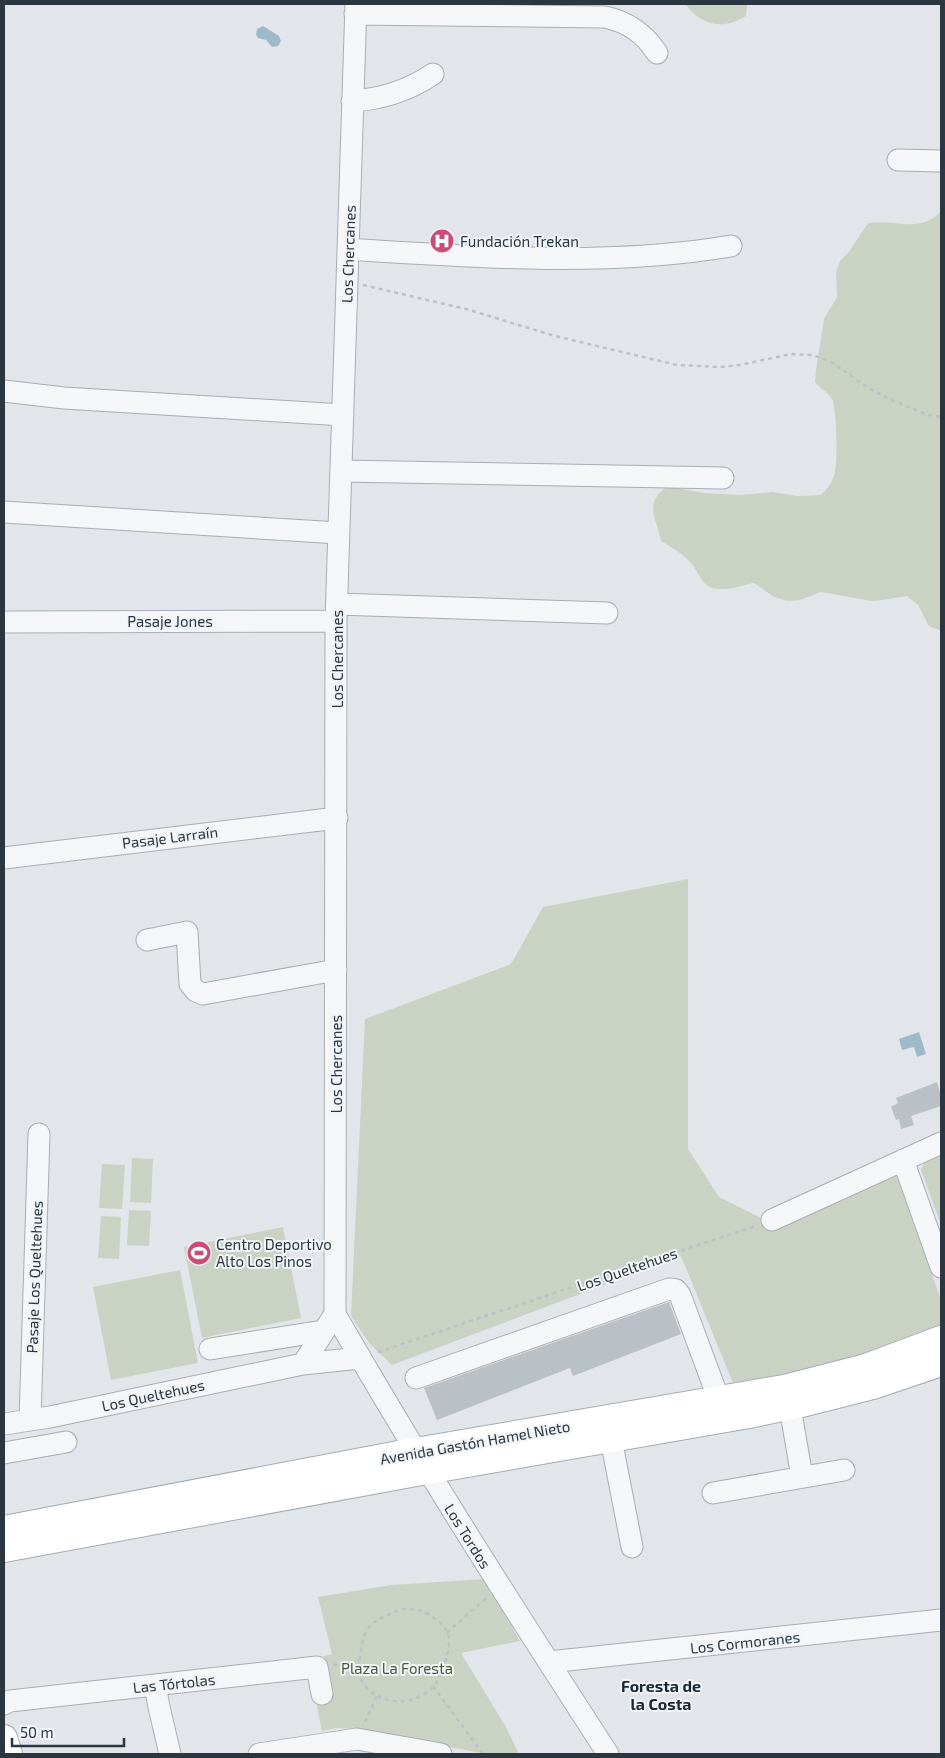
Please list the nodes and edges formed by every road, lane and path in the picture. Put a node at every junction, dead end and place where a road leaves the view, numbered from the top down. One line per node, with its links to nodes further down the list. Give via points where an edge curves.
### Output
1 (356, 9): 2 (street, via 605,17 631,26); 4 (street, Los Chercanes)
2 (657, 53)
3 (433, 74): 4 (street, via 397,93)
4 (352, 101): 8 (street, Los Chercanes)
5 (898, 160): 6 (street)
6 (941, 161)
7 (731, 246): 8 (street, via 657,255 552,258)
8 (348, 249): 9 (street, Los Chercanes)
9 (347, 281): 11 (street, Los Chercanes); 12 (path, via 677,365 720,367 791,354 812,355 833,362 885,397)
10 (4, 391): 11 (street, via 64,398)
11 (343, 415): 13 (street, Los Chercanes)
12 (941, 418)
13 (341, 471): 14 (street); 16 (street, Los Chercanes)
14 (723, 478)
15 (4, 512): 16 (street)
16 (339, 533): 17 (street, Los Chercanes)
17 (337, 612): 18 (street, Pasaje Jones); 19 (street, Pasaje Jones); 20 (street, Los Chercanes)
18 (607, 613)
19 (4, 622)
20 (337, 818): 21 (street, Pasaje Larraín); 23 (street, Los Chercanes)
21 (4, 858)
22 (147, 940): 23 (street, via 187,932 190,984 203,994)
23 (336, 970): 29 (street, Los Chercanes)
24 (39, 1134): 38 (street, Pasaje Los Queltehues)
25 (941, 1143): 26 (street)
26 (903, 1160): 27 (street); 28 (street)
27 (772, 1220): 32 (path, Los Queltehues)
28 (941, 1267)
29 (329, 1322): 31 (street); 32 (street, Los Tordos); 34 (street)
30 (941, 1339): 36 (main road, Avenida Gastón Hamel Nieto, via 866,1367 802,1384)
31 (210, 1349)
32 (360, 1358): 34 (street, Los Queltehues); 43 (street, Los Tordos)
33 (941, 1363): 37 (main road, Avenida Gastón Hamel Nieto, via 873,1386)
34 (303, 1364): 38 (street, Los Queltehues)
35 (416, 1378): 36 (street, via 669,1288 680,1296)
36 (719, 1400): 43 (main road, Avenida Gastón Hamel Nieto)
37 (790, 1407): 40 (main road, Avenida Gastón Hamel Nieto); 45 (street)
38 (30, 1420): 39 (street, Los Queltehues)
39 (4, 1424)
40 (611, 1439): 43 (main road, Avenida Gastón Hamel Nieto); 48 (street)
41 (66, 1442): 42 (street)
42 (4, 1453)
43 (421, 1461): 47 (main road, Avenida Gastón Hamel Nieto); 49 (main road, Avenida Gastón Hamel Nieto); 50 (street, Los Tordos)
44 (844, 1470): 45 (street)
45 (802, 1478): 46 (street)
46 (714, 1493)
47 (4, 1529)
48 (632, 1547)
49 (4, 1549)
50 (499, 1586): 52 (path); 54 (street, Los Tordos)
51 (941, 1620): 54 (street, Los Cormoranes)
52 (447, 1633): 53 (path, via 438,1621 420,1610 402,1609 382,1616 367,1628); 57 (path, via 449,1648 445,1665)
53 (359, 1661): 55 (path); 59 (path, via 359,1675 367,1689)
54 (549, 1662): 68 (street, Los Tordos)
55 (317, 1667): 56 (street, Las Tórtolas); 58 (street)
56 (155, 1685): 60 (street, Las Tórtolas); 64 (street)
57 (434, 1686): 59 (path, via 409,1702); 67 (path)
58 (322, 1694)
59 (376, 1696): 62 (path)
60 (4, 1704)
61 (4, 1738): 63 (main road)
62 (357, 1739): 65 (street); 66 (street)
63 (9, 1754)
64 (170, 1754)
65 (259, 1754)
66 (441, 1754)
67 (483, 1754)
68 (608, 1754)

